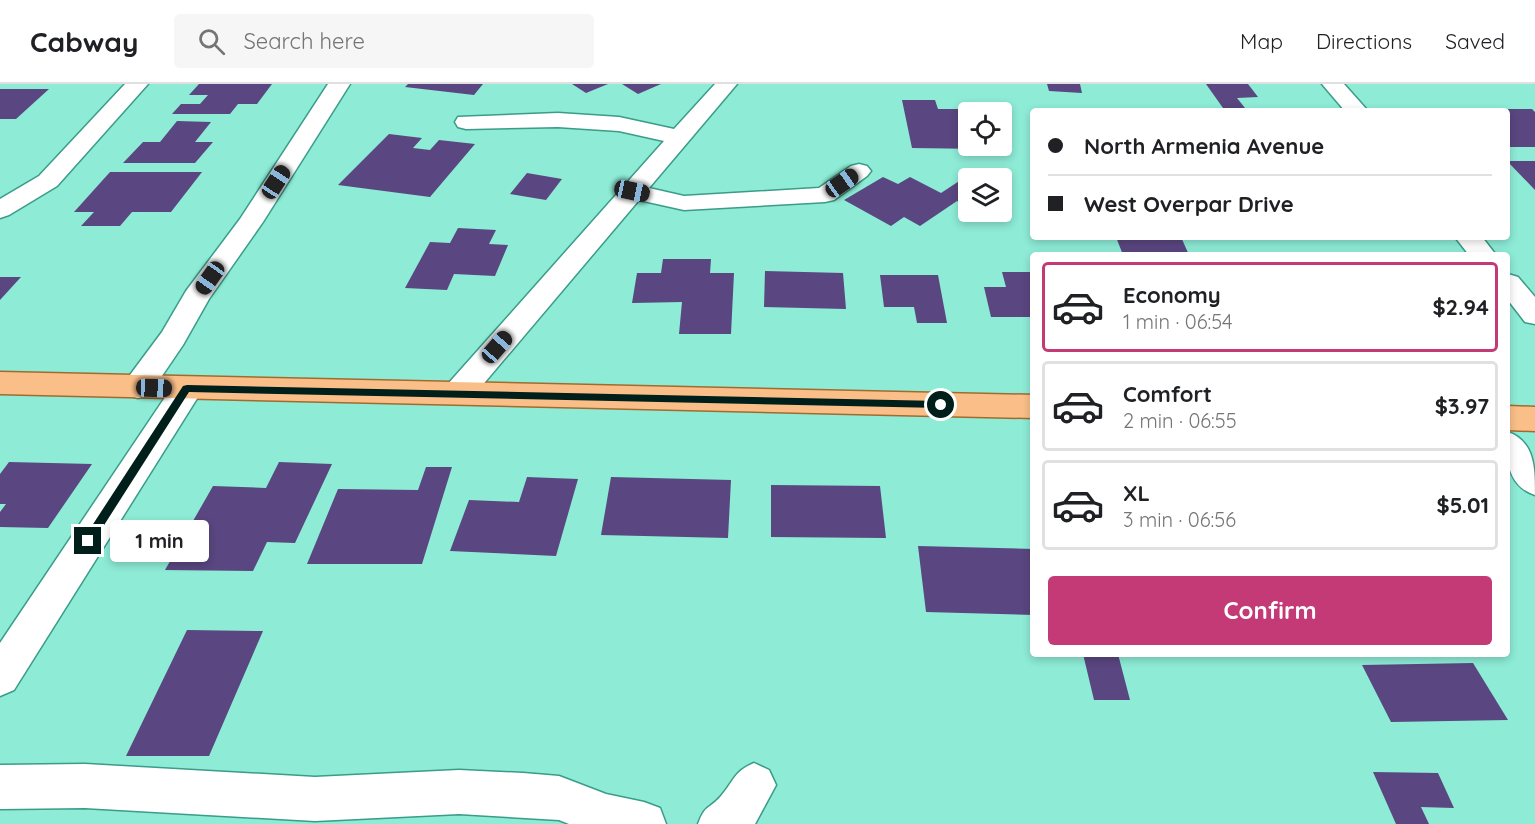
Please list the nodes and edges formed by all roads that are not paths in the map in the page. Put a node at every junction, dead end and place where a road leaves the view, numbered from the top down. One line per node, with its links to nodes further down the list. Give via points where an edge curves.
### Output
1 (137, 84): 10 (street, via 48,181)
2 (339, 84): 16 (street)
3 (726, 84): 7 (street)
4 (1333, 84): 5 (street)
5 (1354, 108)
6 (466, 122): 7 (street, via 558,120 619,124)
7 (679, 137): 9 (street)
8 (858, 171): 9 (street, via 825,195 684,203)
9 (632, 191): 18 (street)
10 (0, 210)
11 (1470, 240): 12 (street)
12 (1480, 252)
13 (1510, 285): 14 (street)
14 (1535, 315)
15 (0, 383): 16 (main road)
16 (138, 387): 17 (main road)
17 (187, 388): 18 (main road); 24 (street)
18 (458, 393): 19 (main road)
19 (1030, 407)
20 (1510, 418): 21 (main road)
21 (1535, 419)
22 (1510, 447): 23 (street)
23 (1535, 483)
24 (0, 677)
25 (754, 785): 28 (street, via 736,813)
26 (0, 787): 27 (street, via 85,786 315,799 459,792 523,795 559,798 606,816)
27 (644, 824)
28 (720, 824)

